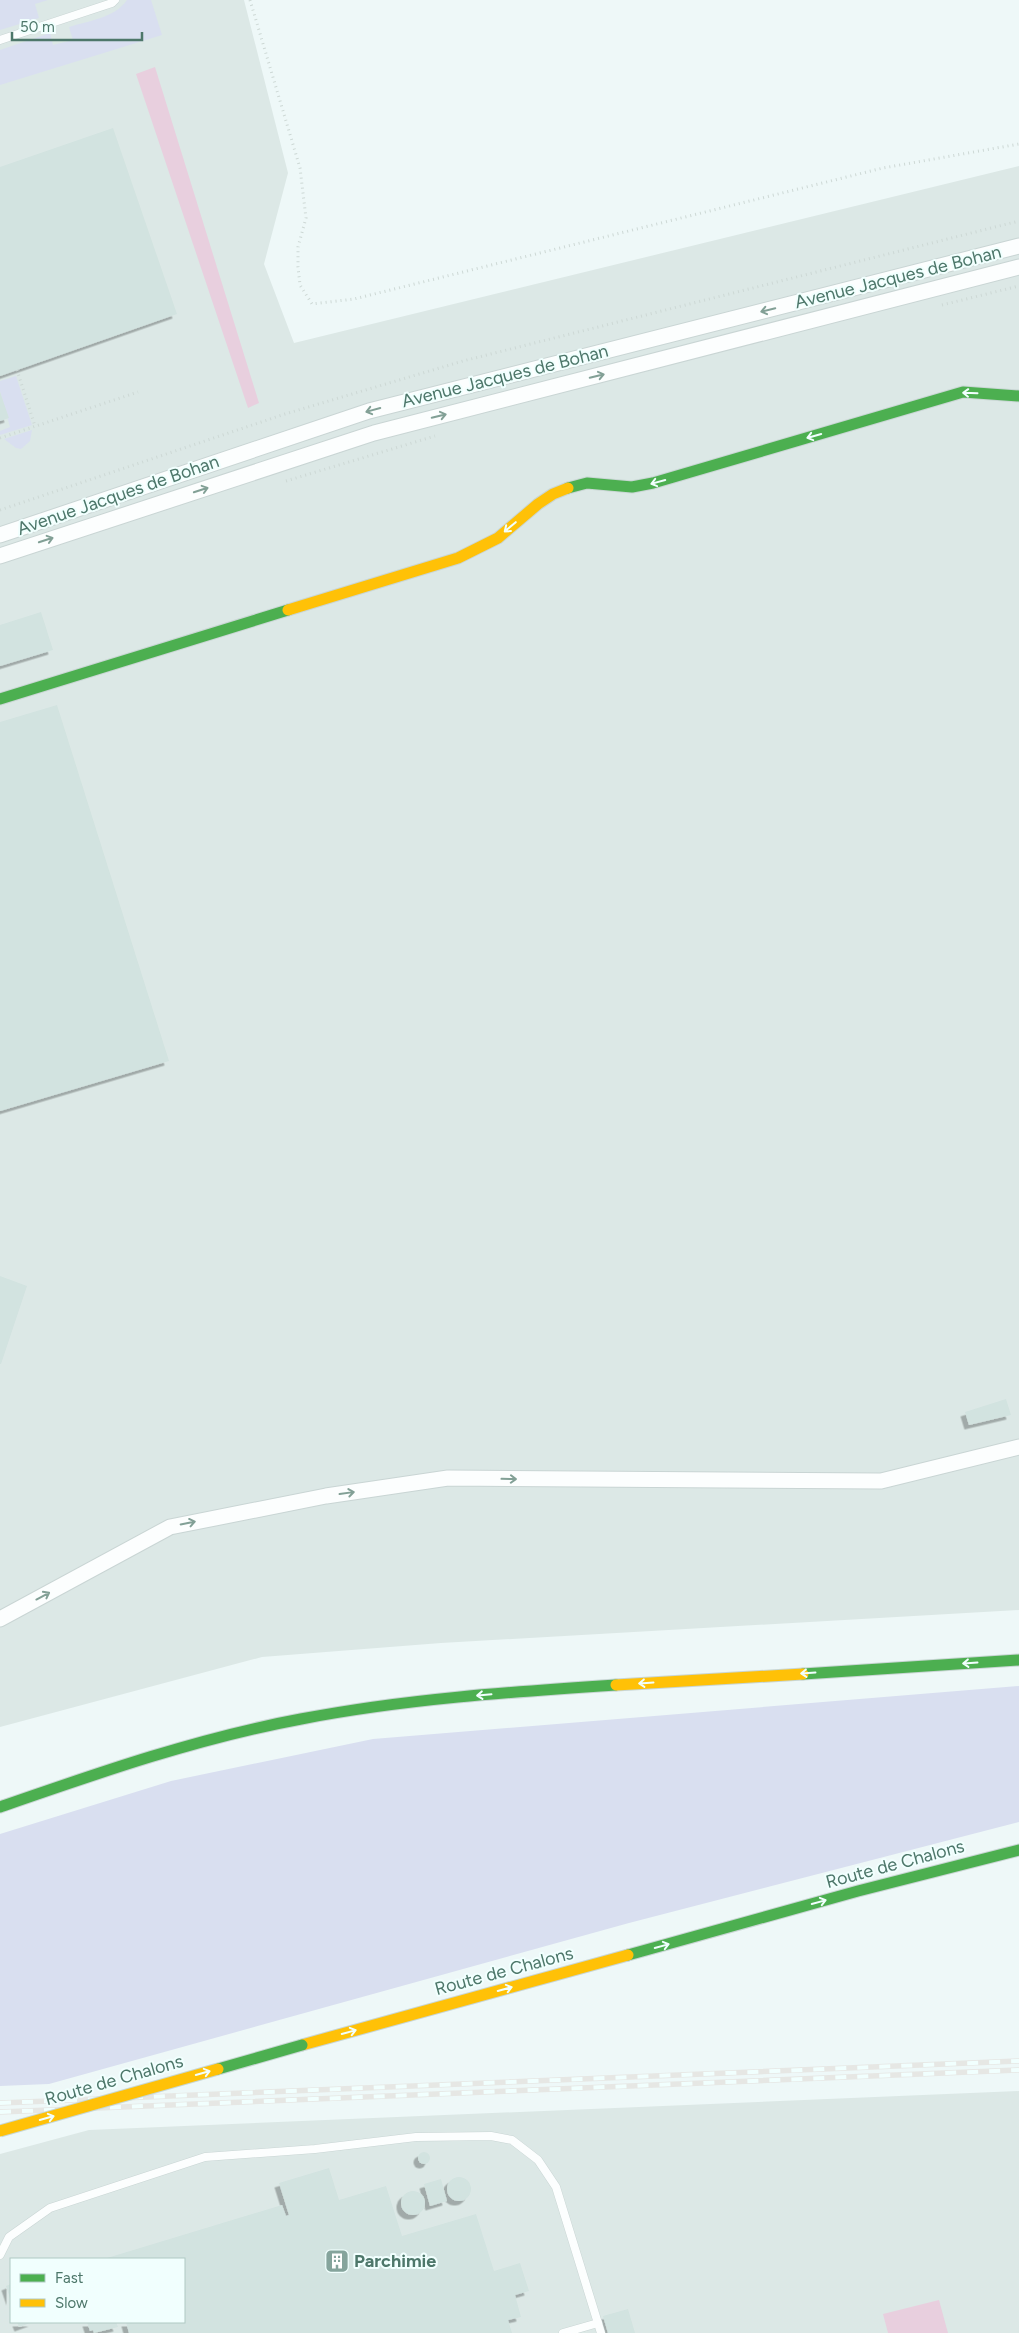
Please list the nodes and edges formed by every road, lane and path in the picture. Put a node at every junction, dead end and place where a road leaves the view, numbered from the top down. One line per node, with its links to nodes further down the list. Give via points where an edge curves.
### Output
1 (115, 0): 3 (lane)
2 (250, 0): 4 (path, via 300,168 306,218 298,247 298,267 300,285 312,304 354,299 883,168)
3 (0, 40)
4 (1019, 144)
5 (1019, 221): 17 (path, via 463,361 285,414)
6 (1019, 246): 18 (street, Avenue Jacques de Bohan, one-way to 18, via 369,410)
7 (1019, 267): 19 (street, Avenue Jacques de Bohan, one-way to 7, via 374,433)
8 (1019, 286): 9 (path)
9 (933, 308)
10 (17, 370): 13 (path)
11 (138, 392): 13 (path)
12 (1019, 396): 20 (main road, one-way to 20, via 963,392 653,483 632,487 587,483 571,487 538,504 498,538 458,558)
13 (35, 426): 15 (path)
14 (435, 436): 16 (path)
15 (0, 438)
16 (284, 481)
17 (0, 510)
18 (0, 534)
19 (0, 556)
20 (0, 699)
21 (1019, 1447): 22 (street, one-way to 21, via 170,1527 326,1496 448,1478 881,1481)
22 (0, 1619)
23 (1019, 1660): 24 (main road, one-way to 24, via 523,1691 406,1702 298,1720 202,1744 90,1776)
24 (0, 1807)
25 (1019, 1850): 26 (main road, Route de Chalons, one-way to 25, bridge, via 858,1891)
26 (0, 2131)
27 (0, 2255): 28 (lane, via 9,2237 50,2208 205,2157 315,2150 416,2137 491,2136 512,2140 519,2145 538,2160 556,2187)
28 (598, 2323): 29 (lane); 30 (lane)
29 (563, 2333)
30 (601, 2333)

